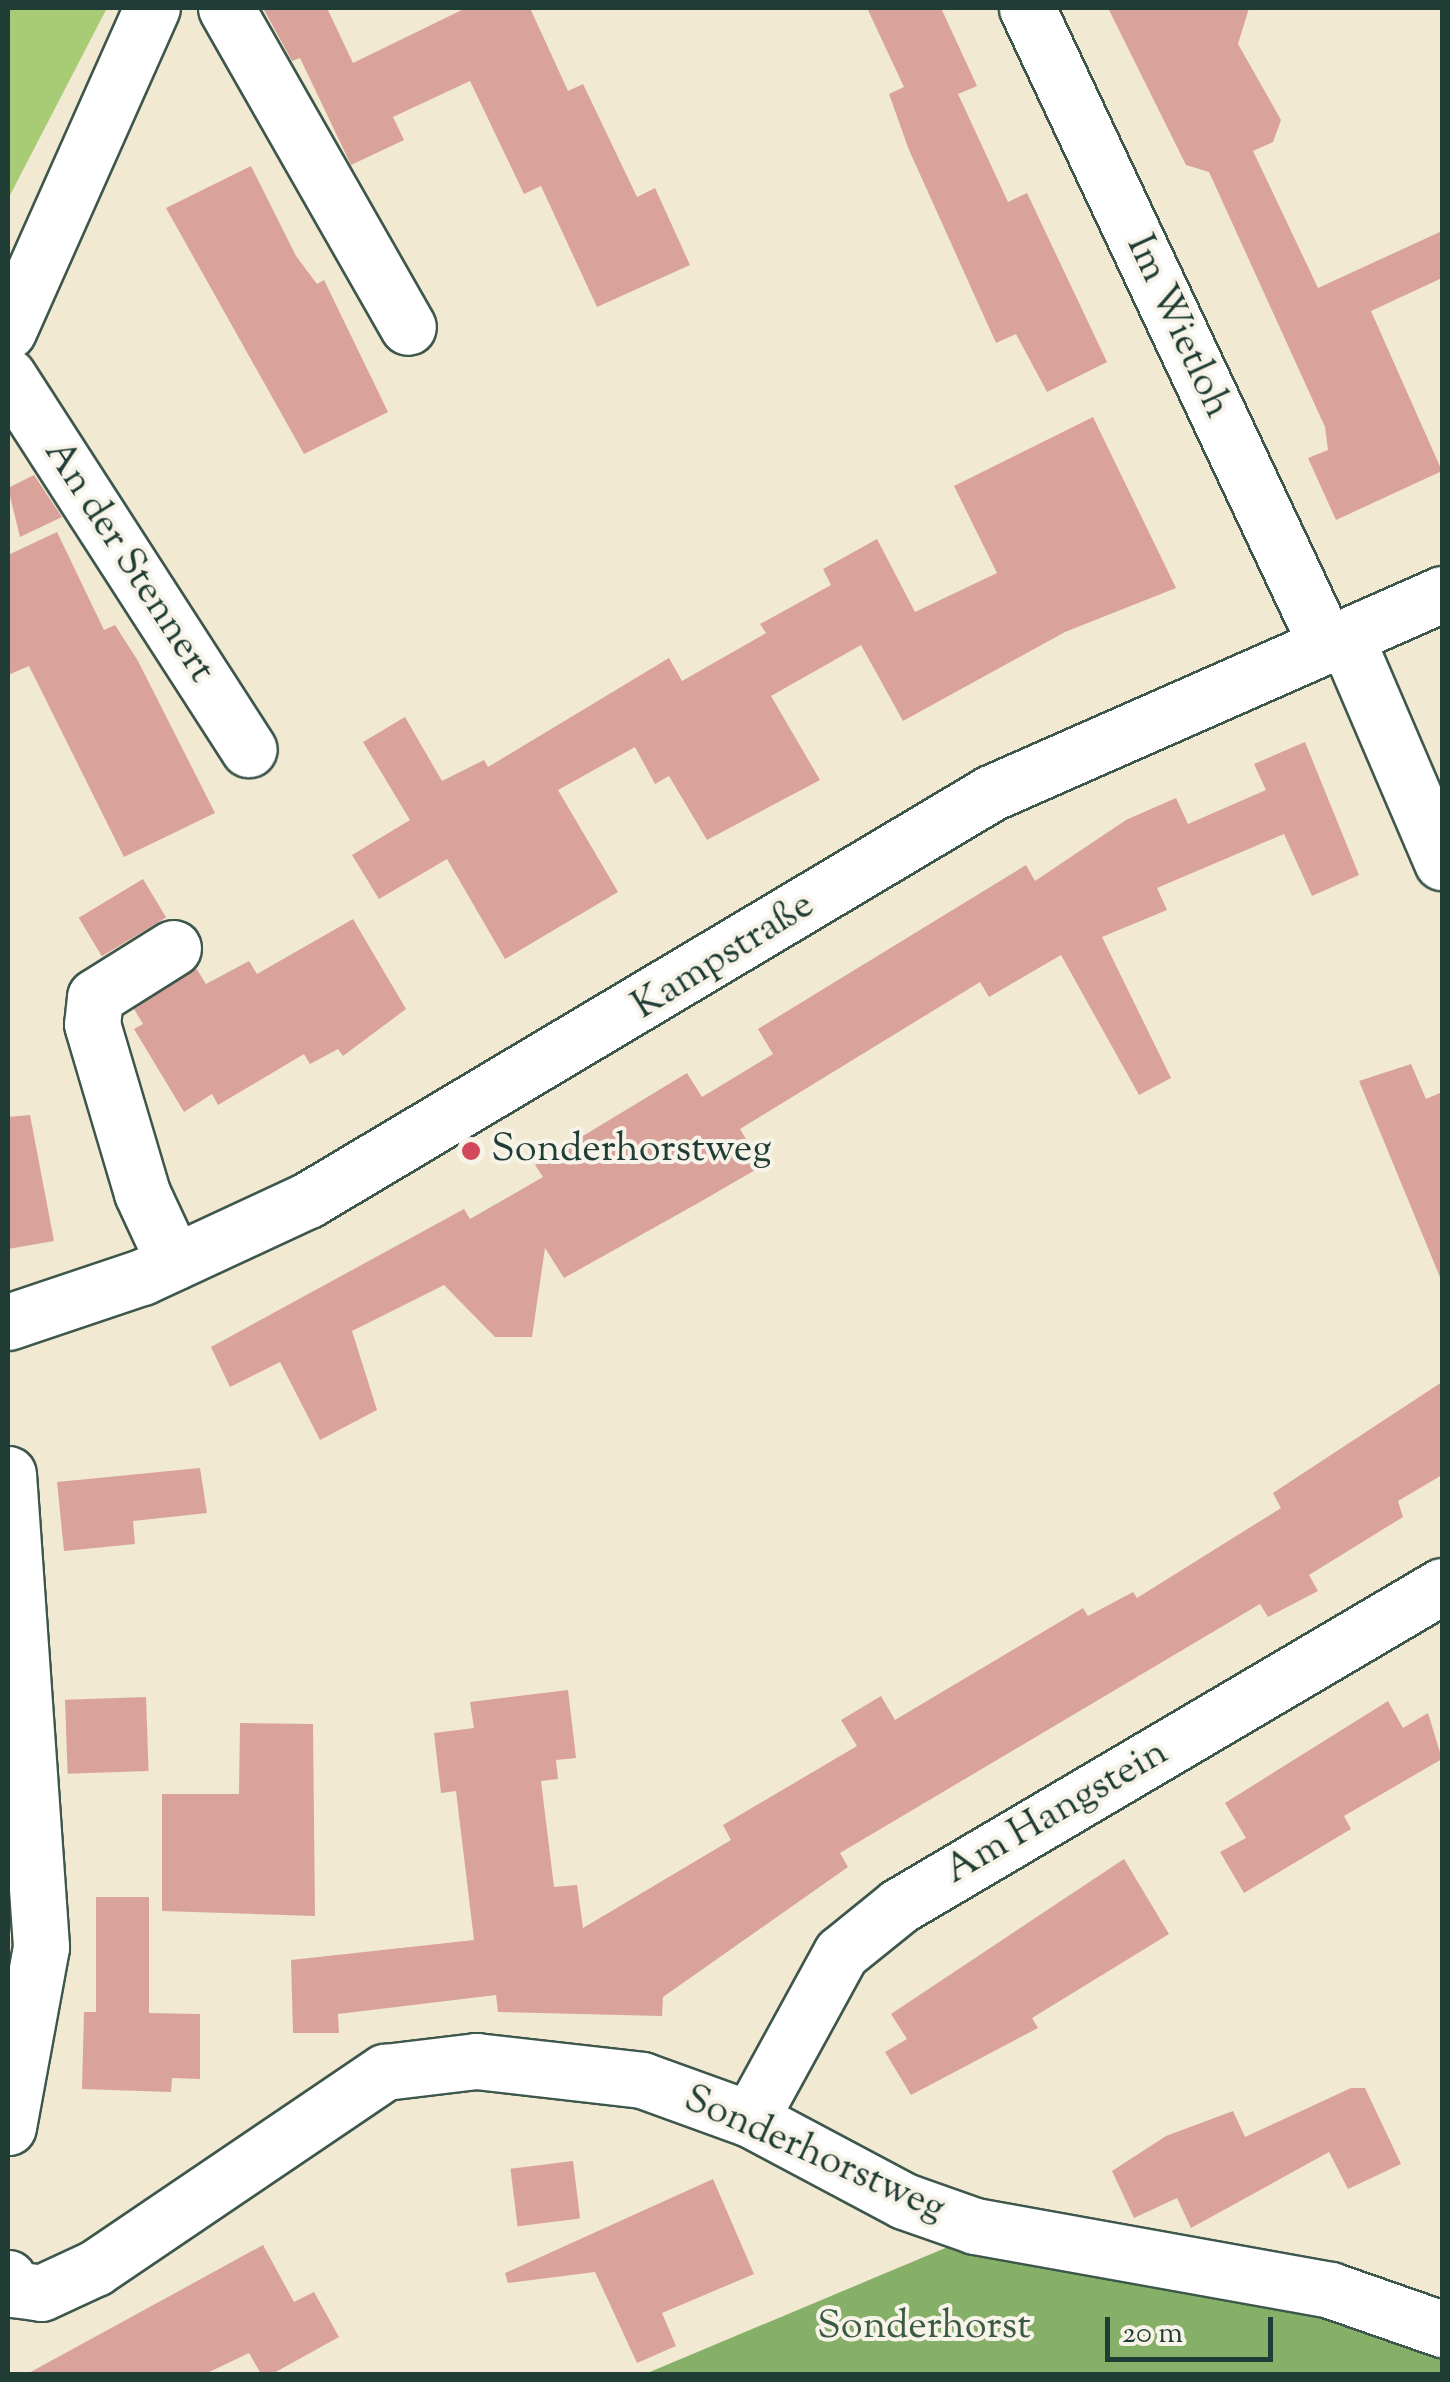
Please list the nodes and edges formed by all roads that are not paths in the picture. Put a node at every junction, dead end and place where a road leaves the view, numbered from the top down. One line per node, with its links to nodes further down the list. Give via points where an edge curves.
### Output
1 (152, 8): 5 (street)
2 (226, 8): 4 (street)
3 (1027, 8): 8 (street, Im Wietloh)
4 (408, 327)
5 (8, 331)
6 (8, 376): 9 (street, An der Stennert)
7 (1442, 594): 8 (street, Kampstraße)
8 (1337, 642): 10 (street); 12 (street, Kampstraße, via 991,794 600,1033 308,1200)
9 (248, 749)
10 (1442, 862)
11 (173, 948): 12 (street, via 95,998 92,1024 142,1193)
12 (174, 1262): 13 (street, Kampstraße)
13 (8, 1322)
14 (8, 1474): 17 (street, via 41,1947)
15 (1442, 1586): 16 (street, Am Hangstein, via 899,1906 841,1953)
16 (750, 2118): 18 (street, Sonderhorstweg, via 642,2080 427,2062 344,2096 95,2268 41,2293 14,2289); 19 (street, Sonderhorstweg, via 904,2202 976,2226 1330,2290)
17 (8, 2127)
18 (8, 2278)
19 (1442, 2328)

